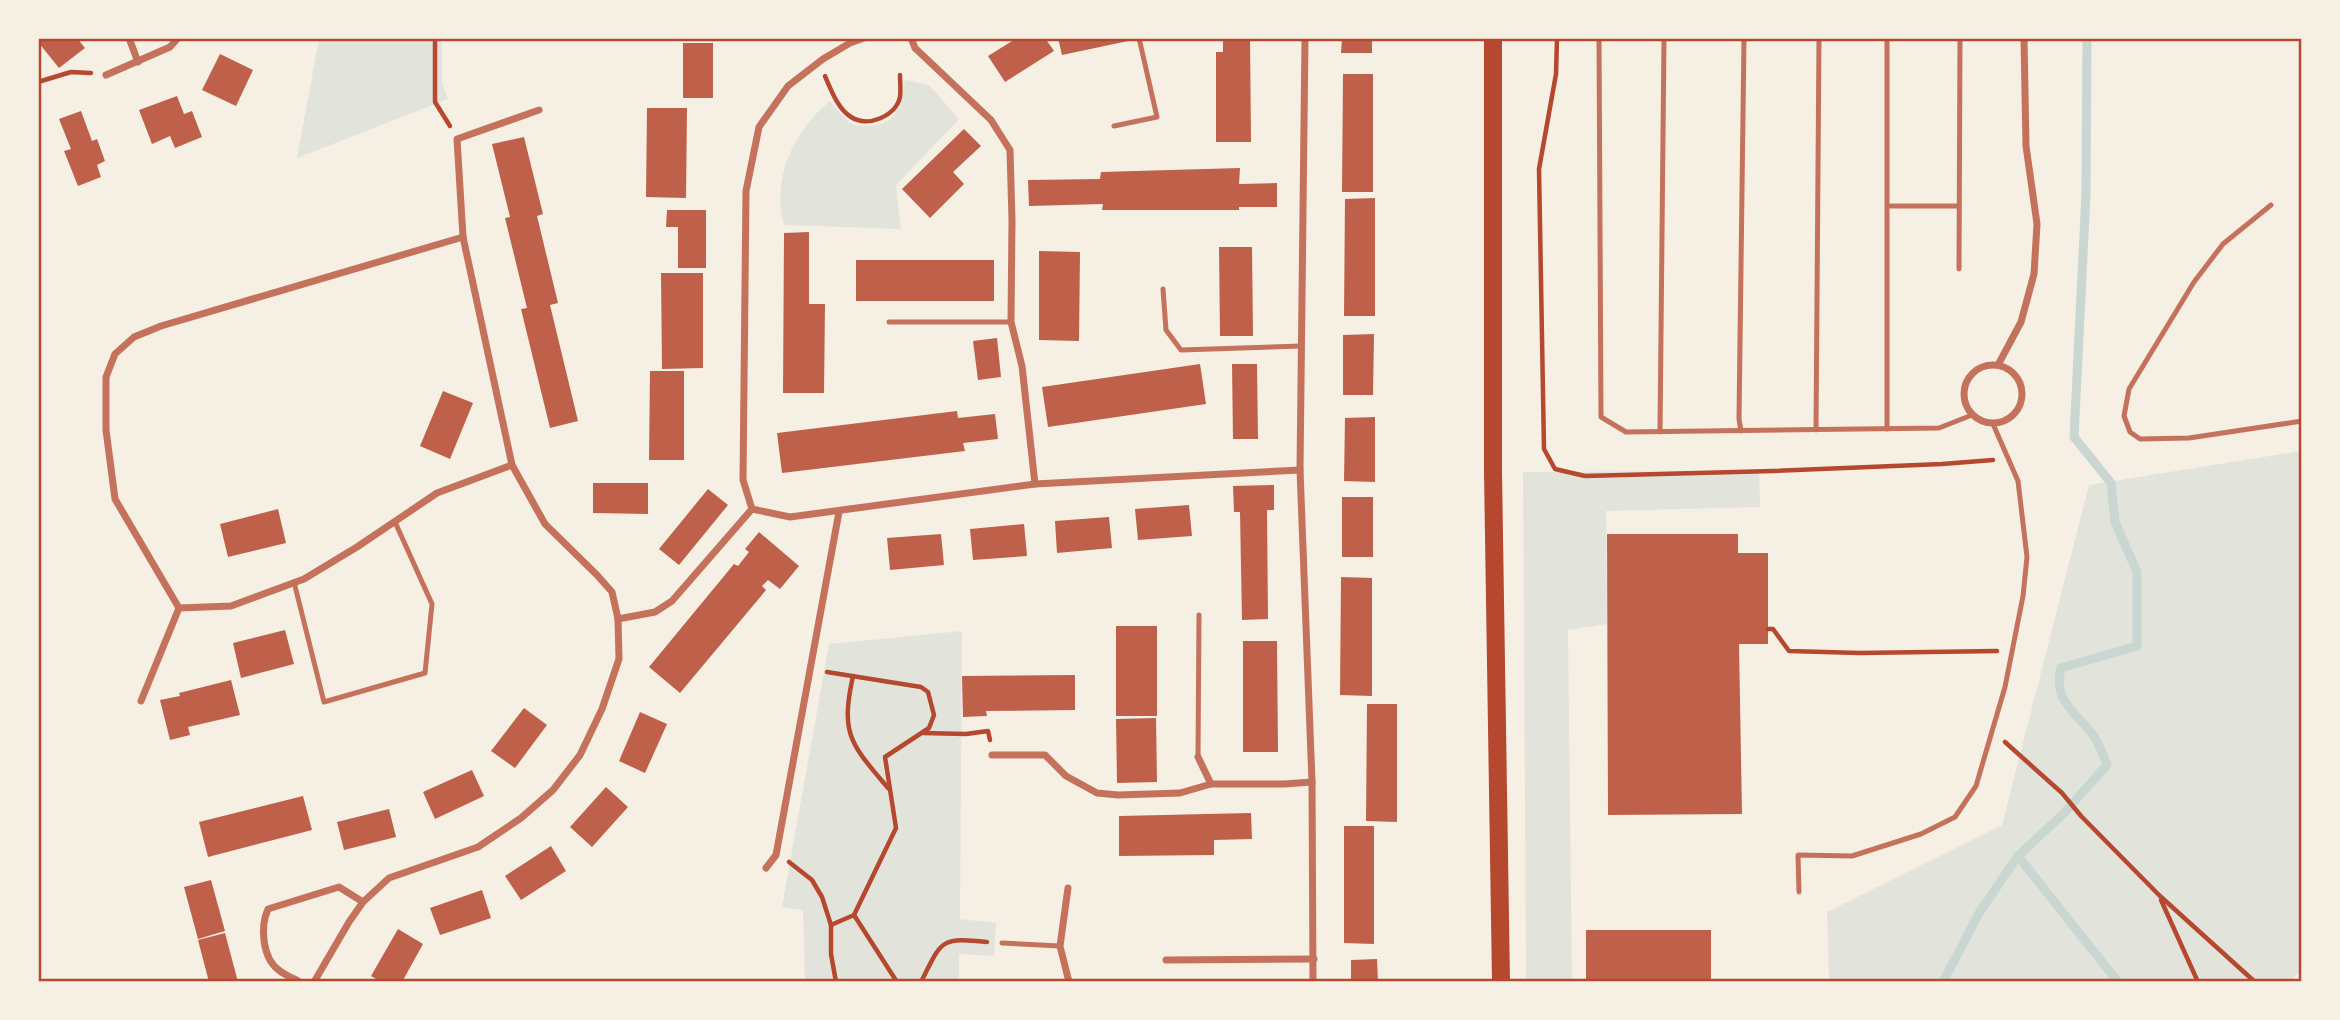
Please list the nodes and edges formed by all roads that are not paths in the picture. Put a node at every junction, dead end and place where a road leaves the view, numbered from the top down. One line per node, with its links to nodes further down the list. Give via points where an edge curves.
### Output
1 (129, 38): 16 (street)
2 (178, 38): 16 (street, via 170,47)
3 (864, 38): 15 (street)
4 (911, 38): 26 (street, via 915,48 991,120 1010,150)
5 (1139, 38): 19 (lane, via 1157,117)
6 (1304, 38): 28 (street)
7 (1493, 38): 64 (main road, via 1493,472)
8 (1599, 38): 36 (lane, via 1601,417 1626,432)
9 (1664, 38): 36 (lane)
10 (1744, 38): 35 (lane)
11 (1819, 38): 34 (lane)
12 (1887, 38): 21 (lane)
13 (1960, 38): 22 (lane)
14 (2024, 38): 29 (street, via 2026,146 2037,224 2034,274 2021,322)
15 (849, 41): 40 (street, via 788,86 759,127 746,191 743,480)
16 (138, 62): 17 (street)
17 (106, 75)
18 (539, 110): 23 (street, via 457,139)
19 (1114, 126)
20 (2271, 205): 31 (lane, via 2223,244 2194,282 2129,389 2124,416 2130,432 2140,439 2189,438)
21 (1888, 206): 22 (lane); 33 (lane)
22 (1959, 206): 24 (lane)
23 (463, 237): 37 (street); 44 (street, via 161,326 134,337 115,354 106,377 106,430 115,499)
24 (1959, 269)
25 (1163, 289): 28 (lane, via 1166,330 1181,350)
26 (1011, 322): 27 (lane); 39 (street, via 1022,366)
27 (889, 323)
28 (1301, 346): 38 (street)
29 (1998, 365): 30 (street, via 1980,367 1966,383 1966,406); 32 (street, via 2019,378 2023,394 2015,414)
30 (1972, 415): 32 (street); 33 (lane, via 1939,428)
31 (2301, 421)
32 (1993, 424): 54 (lane, via 2018,481 2027,558 2005,687 1976,786 1955,817 1921,834 1852,856 1798,855)
33 (1887, 429): 34 (lane)
34 (1816, 430): 35 (lane)
35 (1741, 431): 36 (lane)
36 (1660, 432)
37 (512, 465): 42 (street, via 438,494); 46 (street, via 545,524 612,592)
38 (1300, 470): 39 (street); 50 (street)
39 (1035, 484): 41 (street)
40 (751, 509): 41 (street, via 790,517); 46 (street, via 672,601 655,612)
41 (839, 512): 52 (street, via 776,855)
42 (395, 522): 43 (street); 43 (lane, via 432,604 425,673 324,702)
43 (294, 582): 44 (street, via 231,606)
44 (179, 608): 47 (street)
45 (1199, 615): 49 (lane)
46 (618, 619): 55 (street, via 619,659 602,709 580,755 554,790 478,846 389,878)
47 (141, 701)
48 (992, 755): 51 (street, via 1045,755 1066,776 1097,793 1180,793)
49 (1198, 757): 51 (street)
50 (1312, 782): 51 (street); 58 (street)
51 (1211, 784)
52 (766, 868)
53 (1068, 888): 57 (street)
54 (1799, 892)
55 (363, 902): 60 (street, via 339,887 268,909 263,921 264,946 277,970); 61 (street)
56 (1002, 943): 57 (lane)
57 (1060, 946): 62 (street)
58 (1314, 959): 59 (street); 63 (street)
59 (1166, 960)
60 (300, 982)
61 (314, 982)
62 (1069, 982)
63 (1313, 982)
64 (1501, 982)

